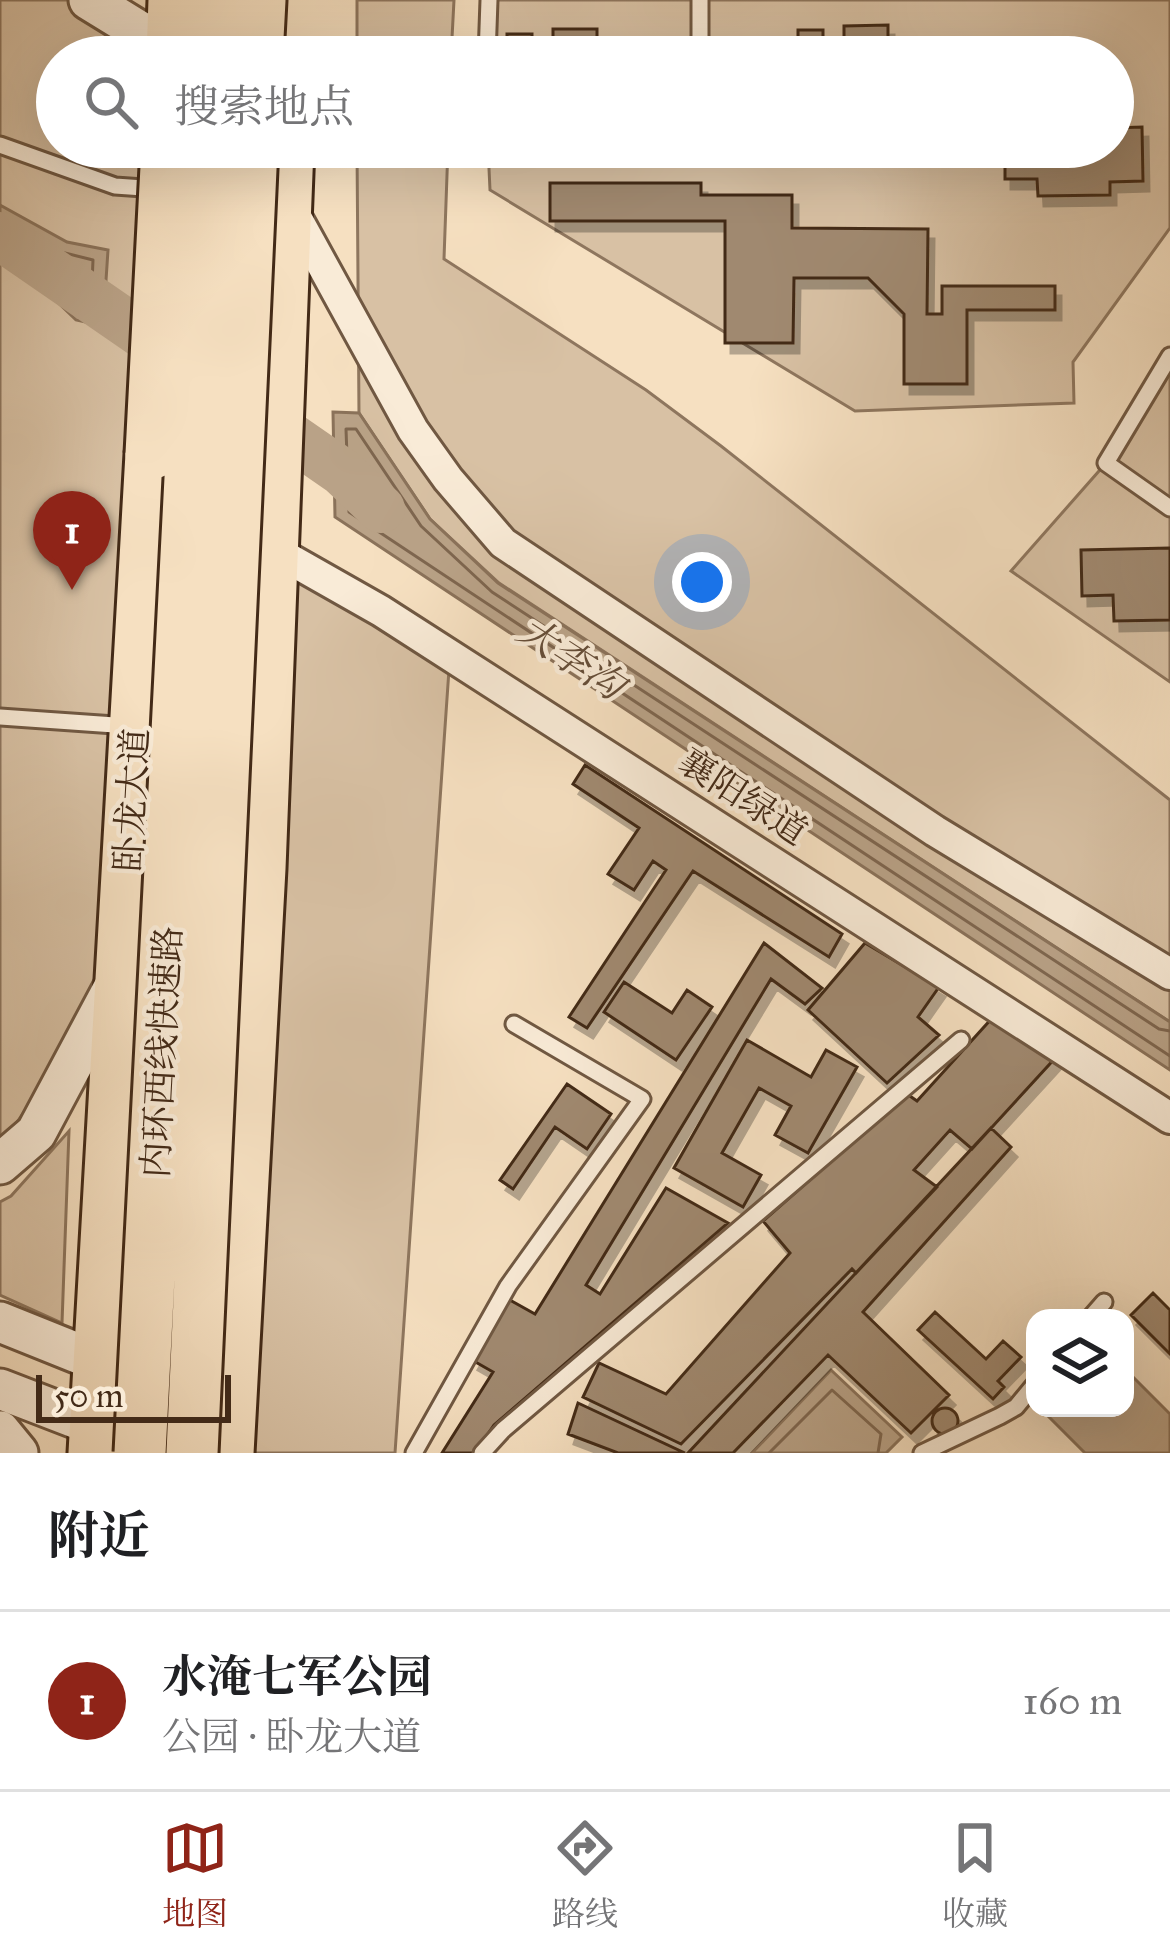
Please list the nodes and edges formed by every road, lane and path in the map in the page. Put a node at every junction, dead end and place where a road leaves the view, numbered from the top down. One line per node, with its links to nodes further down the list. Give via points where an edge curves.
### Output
1 (89, 0): 8 (street)
2 (174, 0): 9 (highway)
3 (214, 0): 10 (highway)
4 (260, 0): 11 (highway)
5 (294, 0): 12 (highway)
6 (489, 0): 13 (lane)
7 (700, 0): 14 (lane)
8 (152, 36)
9 (181, 36)
10 (195, 36)
11 (258, 36)
12 (292, 36)
13 (488, 36)
14 (700, 36)
15 (0, 146): 16 (lane)
16 (36, 159)
17 (63, 168): 22 (lane, via 115,186)
18 (166, 168): 27 (highway, 卧龙大道, bridge)
19 (206, 168): 44 (highway, 内环西线快速路, bridge)
20 (252, 168): 42 (highway, 内环西线快速路, bridge)
21 (287, 168): 22 (highway)
22 (286, 197): 25 (highway); 29 (street, via 413,430 502,543 935,831)
23 (1170, 356): 24 (lane, via 1106,463)
24 (1170, 508)
25 (271, 526): 32 (street, 襄阳绿道, via 398,622); 42 (highway, via 260,868)
26 (0, 717): 27 (lane)
27 (136, 727): 28 (highway, 卧龙大道)
28 (122, 973): 33 (street, via 36,1132); 37 (highway, 卧龙大道)
29 (1170, 974)
30 (514, 1024): 46 (lane, via 642,1099 508,1286)
31 (961, 1040): 47 (lane)
32 (1170, 1118)
33 (0, 1164)
34 (1103, 1302): 35 (lane)
35 (1097, 1309)
36 (0, 1322): 37 (street)
37 (99, 1361): 41 (highway, 卧龙大道); 42 (street)
38 (0, 1389): 41 (street)
39 (1026, 1395): 48 (lane)
40 (0, 1431): 43 (street)
41 (94, 1440): 45 (street)
42 (224, 1445)
43 (19, 1453)
44 (140, 1453)
45 (166, 1453)
46 (414, 1453)
47 (482, 1453)
48 (922, 1453)

